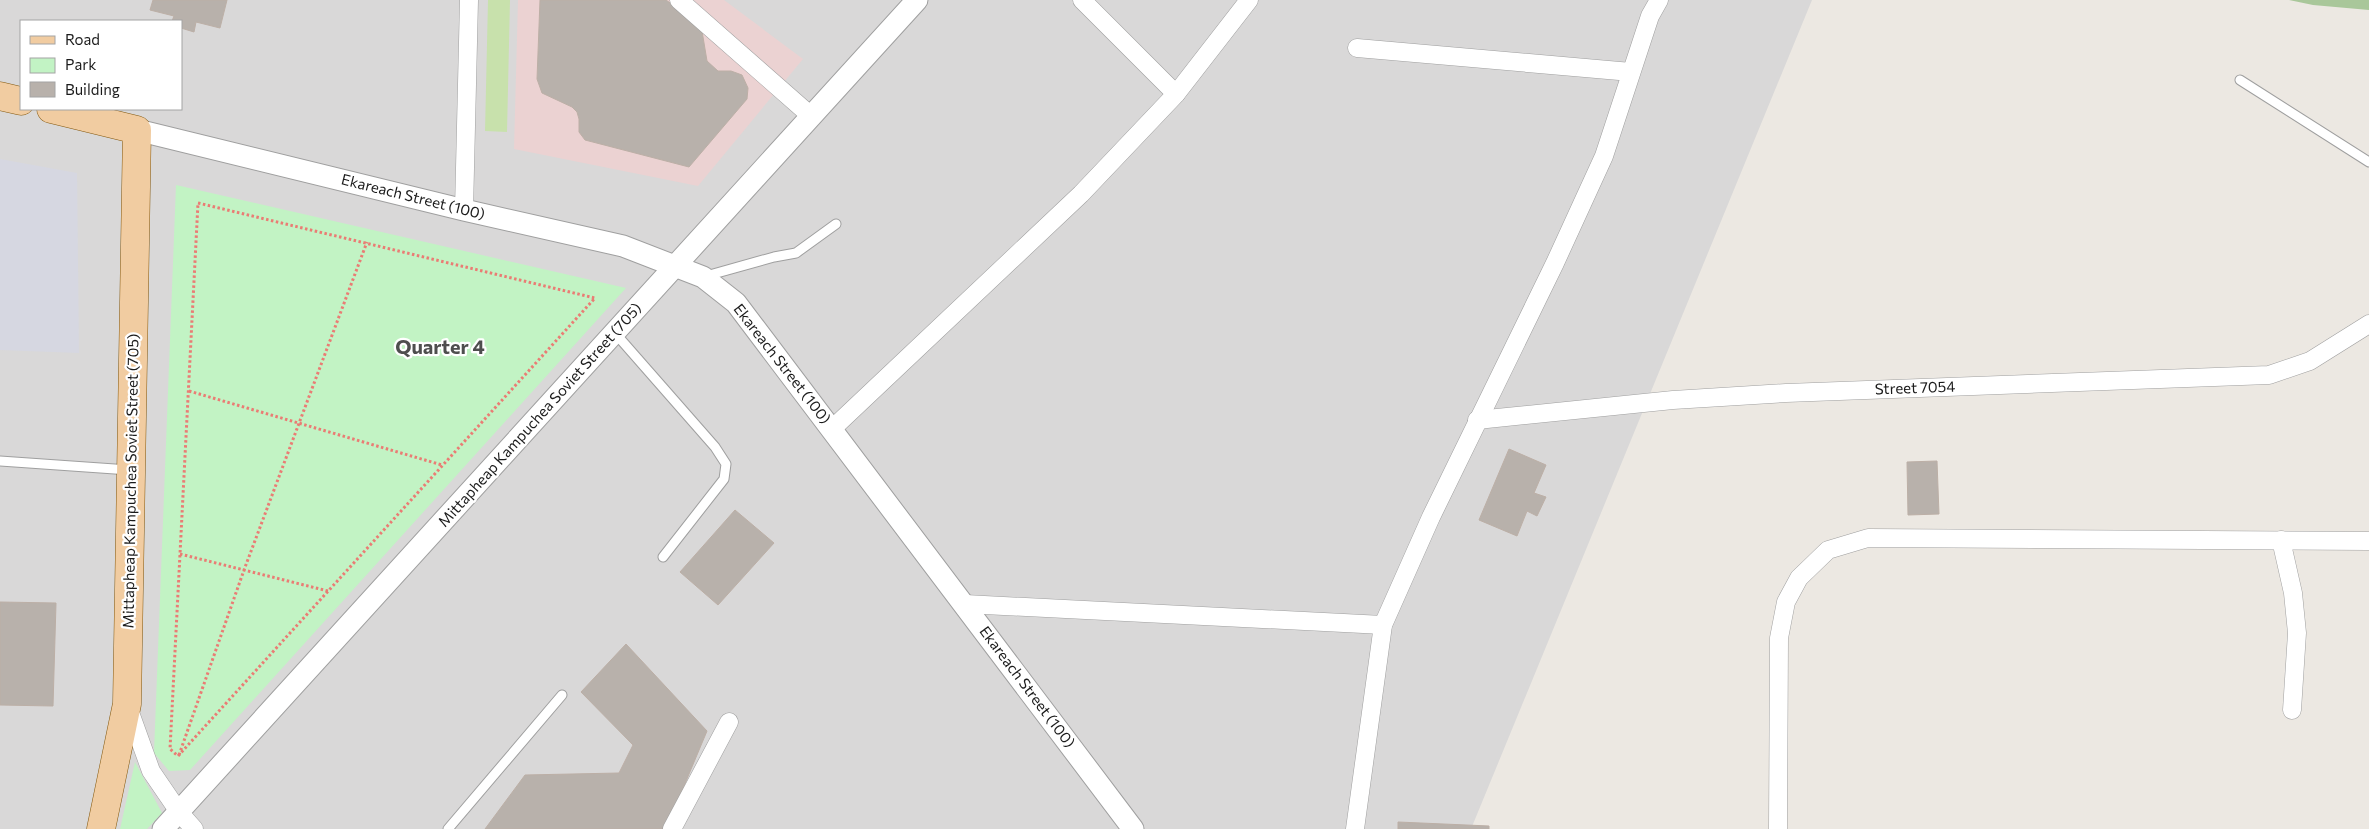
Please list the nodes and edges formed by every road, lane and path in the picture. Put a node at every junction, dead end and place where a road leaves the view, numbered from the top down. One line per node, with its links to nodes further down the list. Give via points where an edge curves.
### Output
1 (469, 0): 17 (street)
2 (679, 0): 14 (street)
3 (917, 0): 14 (street, Mittapheap Kampuchea Soviet Street (705))
4 (1082, 0): 10 (street)
5 (1249, 0): 10 (street)
6 (1659, 0): 8 (street, via 1650,16)
7 (1358, 48): 8 (street)
8 (1631, 72): 27 (street, via 1604,156 1556,263)
9 (2240, 80): 16 (lane)
10 (1176, 94): 29 (street, via 1081,194)
11 (0, 96): 12 (main road)
12 (20, 101)
13 (55, 110): 15 (main road, Ekareach Street (100))
14 (811, 116): 20 (street, Mittapheap Kampuchea Soviet Street (705))
15 (137, 130): 17 (street, Ekareach Street (100)); 32 (main road, Mittapheap Kampuchea Soviet Street (705))
16 (2369, 162)
17 (464, 210): 20 (street, Ekareach Street (100), via 623,246)
18 (836, 224): 21 (lane, via 796,253)
19 (367, 242): 26 (path, via 198,203); 28 (path); 31 (path, via 595,298)
20 (676, 267): 21 (street, Ekareach Street (100)); 23 (street, Mittapheap Kampuchea Soviet Street (705))
21 (703, 277): 29 (street, Ekareach Street (100), via 736,303)
22 (2369, 324): 25 (street, Street 7054)
23 (614, 333): 36 (lane, via 715,447 726,464 724,479); 46 (street, Mittapheap Kampuchea Soviet Street (705))
24 (2369, 339): 25 (street, Street 7054)
25 (2347, 340): 27 (street, Street 7054, via 2310,361 2269,375 1786,392)
26 (189, 391): 28 (path); 35 (path)
27 (1477, 420): 40 (street)
28 (299, 423): 31 (path); 37 (path)
29 (832, 429): 39 (street, Ekareach Street (100))
30 (0, 461): 32 (lane)
31 (442, 466): 38 (path)
32 (132, 470): 42 (main road, Mittapheap Kampuchea Soviet Street (705))
33 (2281, 540): 34 (street); 43 (street, via 2293,593 2297,633); 54 (street, via 1868,538 1828,550 1799,578 1786,602 1779,638)
34 (2369, 541)
35 (180, 554): 37 (path); 45 (path, via 170,748)
36 (663, 557)
37 (244, 570): 38 (path); 45 (path)
38 (328, 590): 45 (path)
39 (964, 604): 40 (street); 52 (street, Ekareach Street (100))
40 (1383, 625): 53 (street)
41 (562, 695): 50 (lane)
42 (128, 704): 46 (street, via 151,771); 47 (main road, Mittapheap Kampuchea Soviet Street (705))
43 (2292, 710)
44 (729, 722): 51 (street)
45 (178, 756)
46 (179, 812): 48 (street, Mittapheap Kampuchea Soviet Street (705)); 49 (street)
47 (102, 829)
48 (163, 829)
49 (194, 829)
50 (448, 829)
51 (672, 829)
52 (1133, 829)
53 (1355, 829)
54 (1778, 829)

